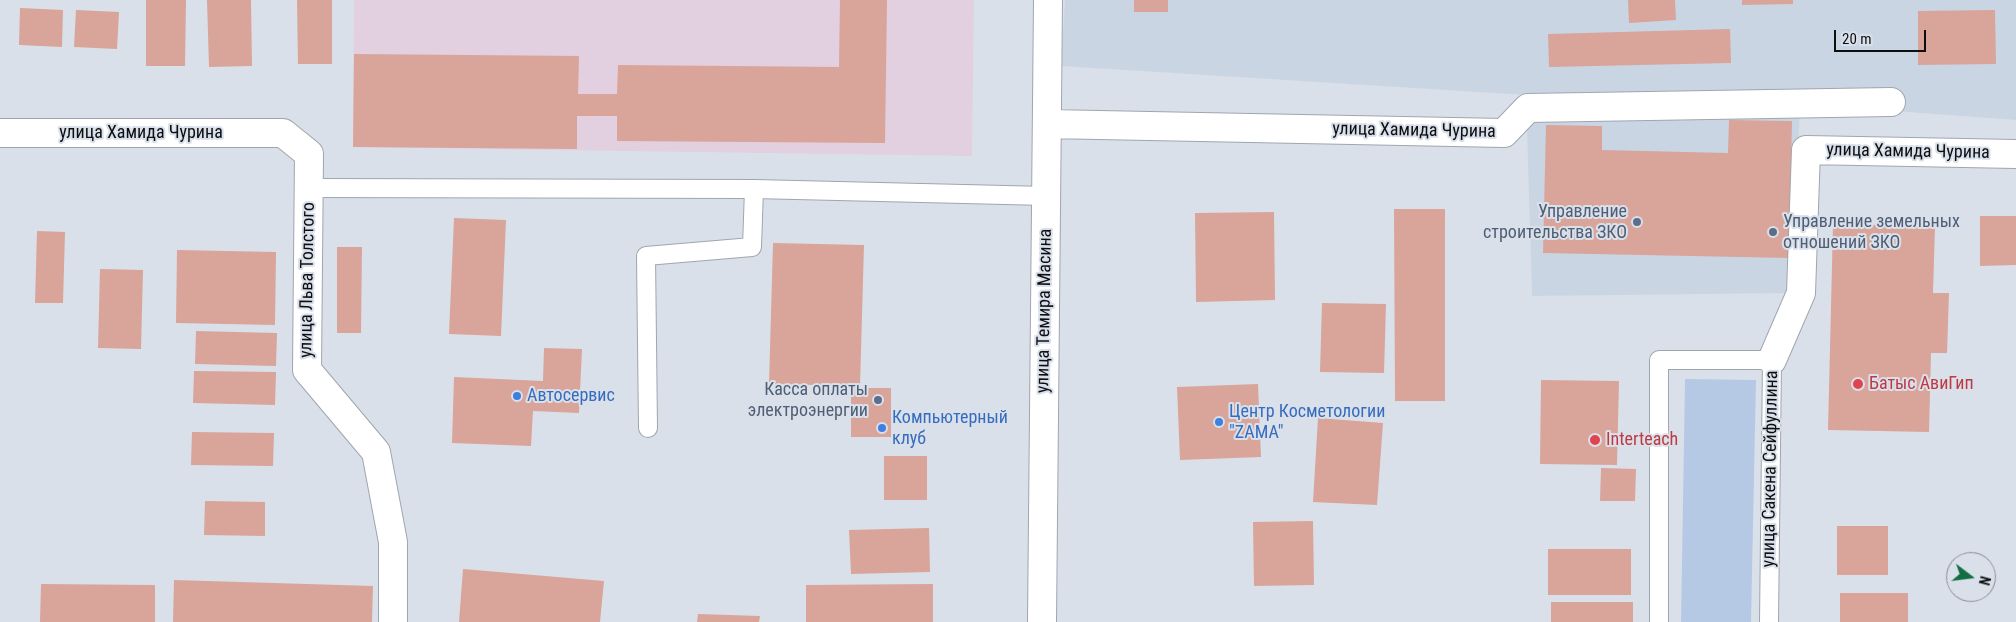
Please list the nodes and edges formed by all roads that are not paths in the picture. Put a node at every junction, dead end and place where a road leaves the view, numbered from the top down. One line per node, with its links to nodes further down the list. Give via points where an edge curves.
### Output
1 (1048, 0): 3 (street, улица Темира Масина)
2 (1891, 102): 3 (street, улица Хамида Чурина, via 1528,108 1504,133)
3 (1048, 124): 9 (street, улица Темира Масина)
4 (0, 133): 5 (street, улица Хамида Чурина)
5 (283, 133): 7 (street, улица Льва Толстого, via 309,154)
6 (2016, 154): 10 (street, улица Хамида Чурина, via 1806,150 1801,293)
7 (309, 188): 8 (lane); 12 (street, улица Льва Толстого, via 307,370 376,452 393,542)
8 (754, 189): 9 (lane); 11 (lane, via 752,247 646,256)
9 (1047, 196): 13 (street, улица Темира Масина)
10 (1772, 360): 14 (lane, улица Сакена Сейфуллина, via 1659,360); 15 (lane, улица Сакена Сейфуллина)
11 (648, 428)
12 (393, 622)
13 (1042, 622)
14 (1659, 622)
15 (1769, 622)

